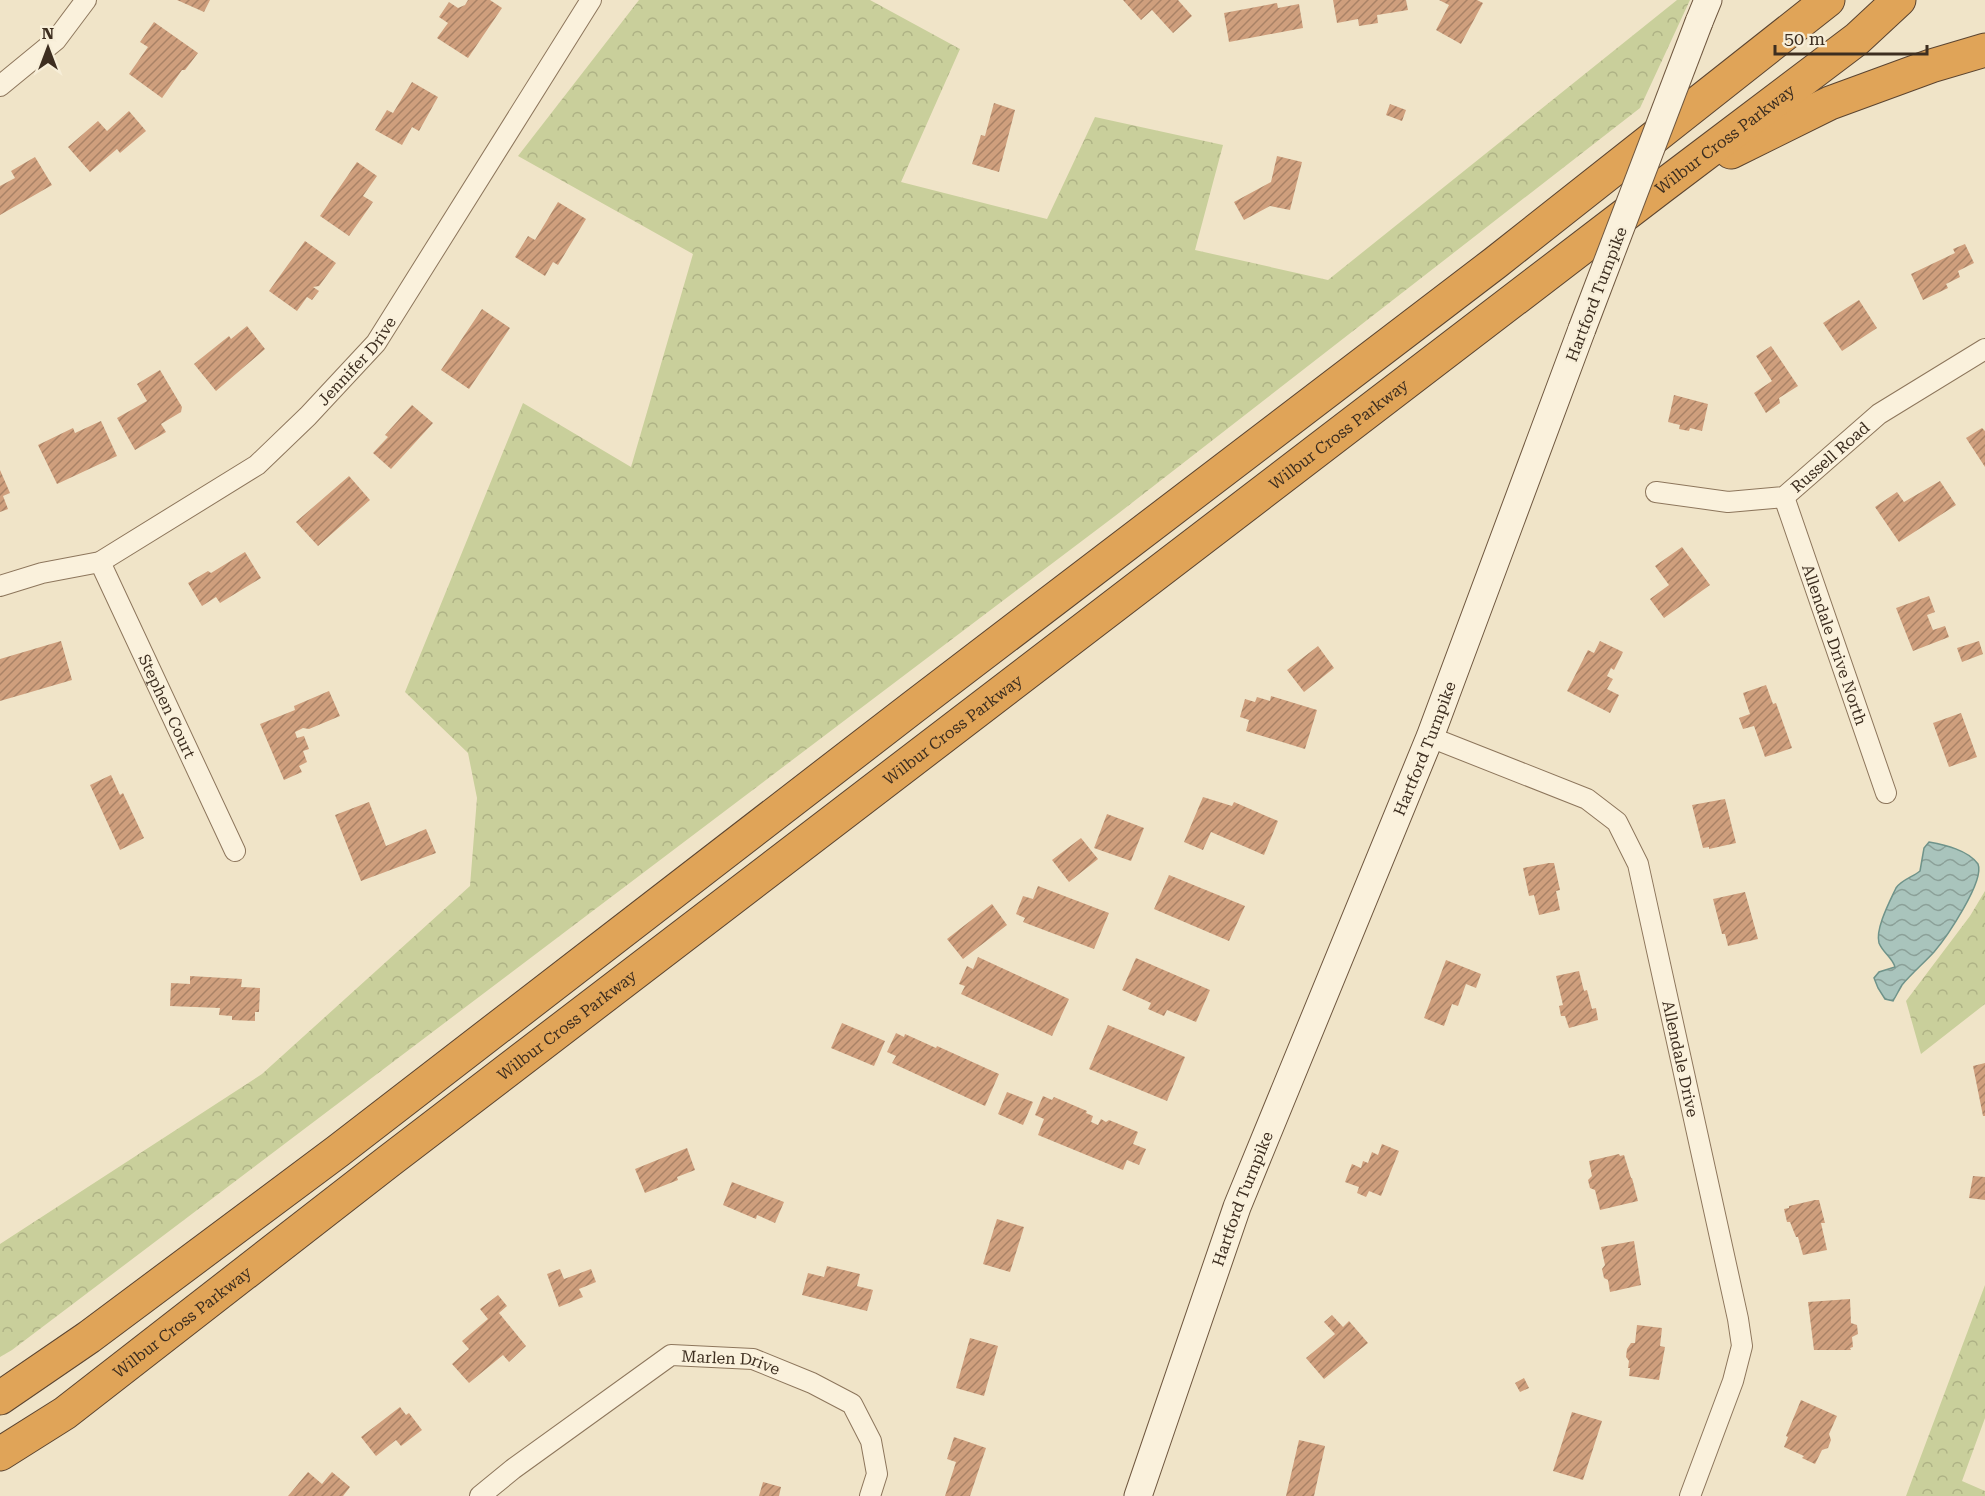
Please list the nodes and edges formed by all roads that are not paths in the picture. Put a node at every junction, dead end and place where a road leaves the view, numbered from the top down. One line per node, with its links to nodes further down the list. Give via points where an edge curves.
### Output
1 (86, 0): 7 (street, via 56,40)
2 (591, 0): 12 (street, Jennifer Drive, via 376,343 257,465)
3 (1828, 0): 17 (highway, via 1495,263 338,1151 89,1337)
4 (1899, 0): 8 (highway, Wilbur Cross Parkway, via 1857,39)
5 (1704, 11): 14 (main road, Hartford Turnpike, bridge)
6 (1985, 50): 8 (highway, via 1830,103)
7 (0, 86)
8 (1660, 188): 18 (highway, Wilbur Cross Parkway, via 65,1413)
9 (1985, 349): 11 (street, Russell Road, via 1879,414)
10 (1656, 492): 11 (street, Russell Road, via 1728,502)
11 (1784, 497): 15 (street, Allendale Drive North)
12 (100, 562): 13 (street, Jennifer Drive); 16 (street, Stephen Court)
13 (0, 586)
14 (1430, 737): 21 (main road, Hartford Turnpike, via 1237,1208); 22 (street, Allendale Drive, via 1587,799 1617,822 1638,864 1742,1346)
15 (1886, 793)
16 (235, 851)
17 (0, 1398)
18 (0, 1454)
19 (480, 1496): 20 (street, Marlen Drive, via 670,1355 753,1359 852,1404 871,1441 877,1474)
20 (870, 1496)
21 (1138, 1496)
22 (1690, 1496)

